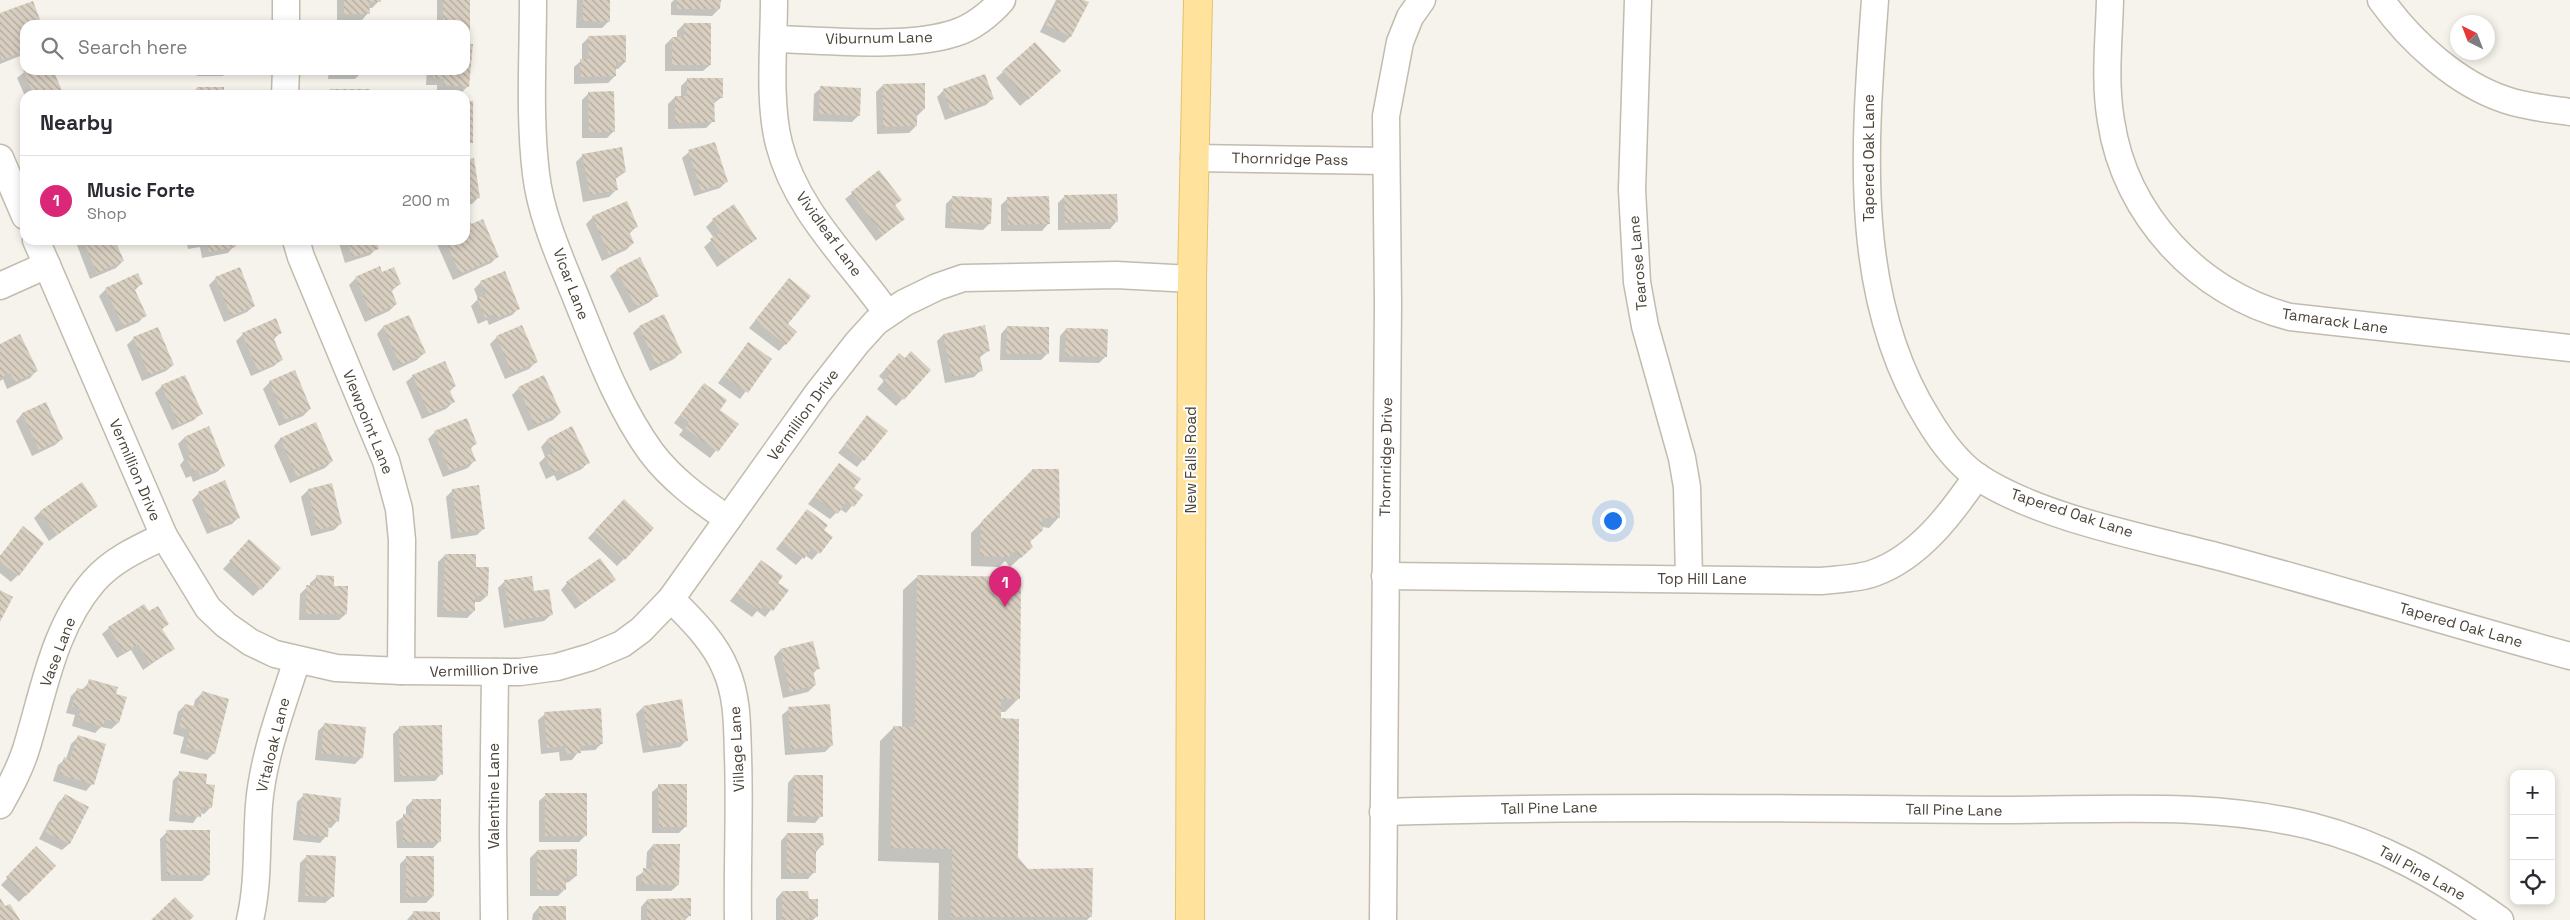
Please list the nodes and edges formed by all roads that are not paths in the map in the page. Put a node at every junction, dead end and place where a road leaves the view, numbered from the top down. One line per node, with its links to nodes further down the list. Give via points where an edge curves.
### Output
1 (286, 0): 11 (street)
2 (533, 0): 28 (street, Vicar Lane, via 532,130 536,176 560,257 605,369 627,414 652,453 697,497)
3 (774, 0): 12 (street, Vividleaf Lane)
4 (1002, 0): 12 (street, Viburnum Lane, via 957,33 929,40)
5 (1198, 0): 17 (main road, New Falls Road)
6 (1422, 0): 18 (street, Thornridge Drive, via 1410,17 1400,42 1388,107)
7 (1638, 0): 31 (street, Tearose Lane, via 1632,190 1637,282 1645,326 1682,458 1687,487)
8 (1875, 0): 27 (street, Tapered Oak Lane, via 1866,184 1870,235 1883,308 1897,358 1913,396 1938,435 1964,466)
9 (2110, 0): 26 (street, Tamarack Lane, via 2107,87 2116,150 2144,209 2164,237 2198,272 2241,299 2290,317)
10 (2381, 0): 15 (street, via 2417,42 2445,66 2478,87 2528,106)
11 (286, 20)
12 (774, 39): 25 (street, Vividleaf Lane, via 774,112 788,172 810,212)
13 (286, 75): 14 (street)
14 (285, 90)
15 (2570, 112)
16 (0, 158): 19 (street)
17 (1194, 158): 18 (street, Thornridge Pass); 23 (main road, New Falls Road)
18 (1386, 161): 30 (street, Thornridge Drive)
19 (20, 204)
20 (38, 245): 22 (street, Vermillion Drive)
21 (297, 245): 35 (street, Viewpoint Lane, via 386,461 399,509 402,540)
22 (47, 265): 24 (street); 29 (street, Vermillion Drive)
23 (1192, 280): 25 (street, Vermillion Drive, via 1116,275 963,278 937,287); 42 (main road, New Falls Road)
24 (0, 286)
25 (887, 313): 28 (street, Vermillion Drive, via 857,343 823,387)
26 (2570, 348)
27 (1977, 476): 31 (street, Top Hill Lane, via 1943,522 1920,544 1892,566 1873,574 1821,581); 33 (street, Tapered Oak Lane, via 2010,494 2097,525)
28 (728, 519): 32 (street, Vermillion Drive)
29 (164, 536): 34 (street, Vermillion Drive, via 208,608 226,625 250,642); 37 (street, Vase Lane, via 112,564 80,599 58,643 26,748)
30 (1385, 576): 31 (street, Top Hill Lane); 38 (street, Thornridge Drive)
31 (1689, 579)
32 (671, 599): 36 (street, Vermillion Drive, via 635,635 591,658 558,667); 41 (street, Village Lane, via 713,646 733,687 739,773)
33 (2570, 656)
34 (297, 660): 35 (street, Vermillion Drive, via 336,668); 39 (street, Vitaloak Lane, via 266,762 259,805 255,899)
35 (401, 672): 36 (street, Vermillion Drive)
36 (495, 672): 40 (street, Valentine Lane)
37 (0, 806)
38 (1383, 812): 43 (street, Thornridge Drive); 44 (street, Tall Pine Lane, via 1634,807 2202,811 2308,826 2377,847 2412,863)
39 (250, 920)
40 (494, 920)
41 (738, 920)
42 (1190, 920)
43 (1383, 920)
44 (2500, 920)

